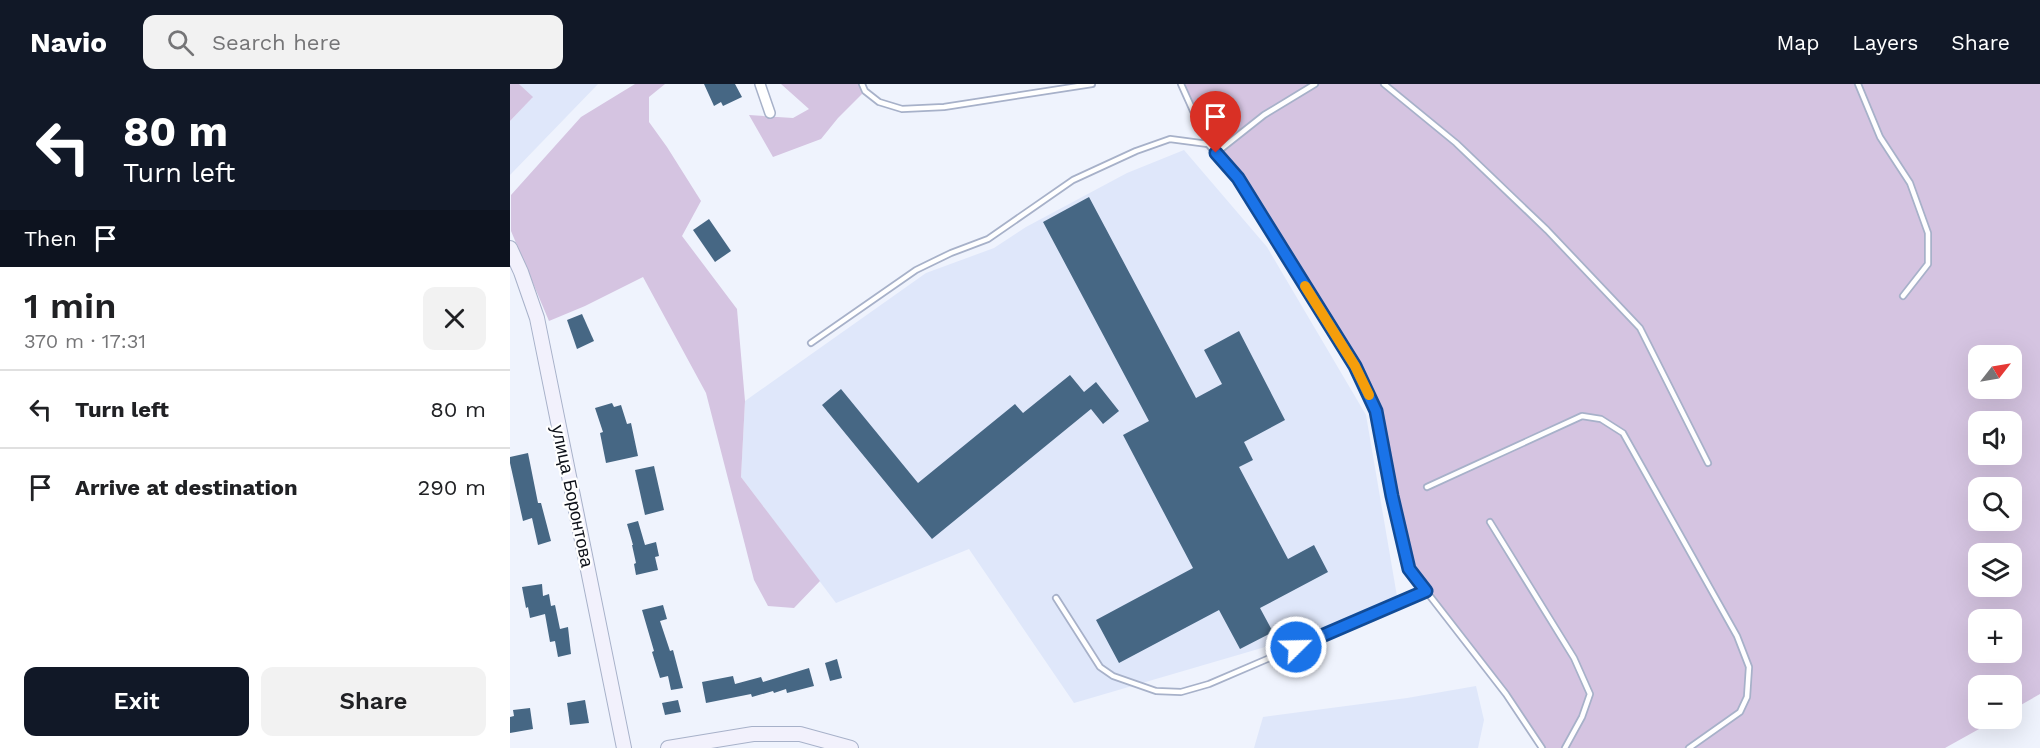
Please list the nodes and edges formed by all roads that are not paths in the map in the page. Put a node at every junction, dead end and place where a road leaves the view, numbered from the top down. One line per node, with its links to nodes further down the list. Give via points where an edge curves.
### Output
1 (759, 84): 8 (street)
2 (862, 84): 3 (lane, via 879,102 902,109 944,107)
3 (1092, 84)
4 (1181, 84): 9 (lane)
5 (1315, 84): 10 (lane, via 1263,115)
6 (1384, 84): 14 (lane, via 1456,143 1539,222 1640,328)
7 (1858, 84): 12 (lane, via 1880,137 1910,183 1928,233 1928,264)
8 (770, 113)
9 (1208, 144): 10 (lane); 13 (lane, via 1170,139 1073,180 988,239 916,270)
10 (1216, 153): 17 (lane, via 1244,188 1355,366 1376,411 1409,569)
11 (510, 248): 19 (street, улица Боронтова, via 537,318)
12 (1903, 296)
13 (811, 343)
14 (1708, 463)
15 (1427, 487): 24 (lane, via 1582,416 1601,419 1623,433 1737,636 1749,667 1747,697 1740,712)
16 (1490, 522): 23 (lane, via 1574,658 1590,694)
17 (1426, 591): 18 (lane, via 1209,684 1181,692 1156,691 1113,676 1100,667); 22 (lane, via 1506,694)
18 (1056, 598)
19 (624, 748)
20 (668, 748): 21 (street, via 753,734 800,734)
21 (851, 748)
22 (1542, 748)
23 (1565, 748)
24 (1689, 748)

